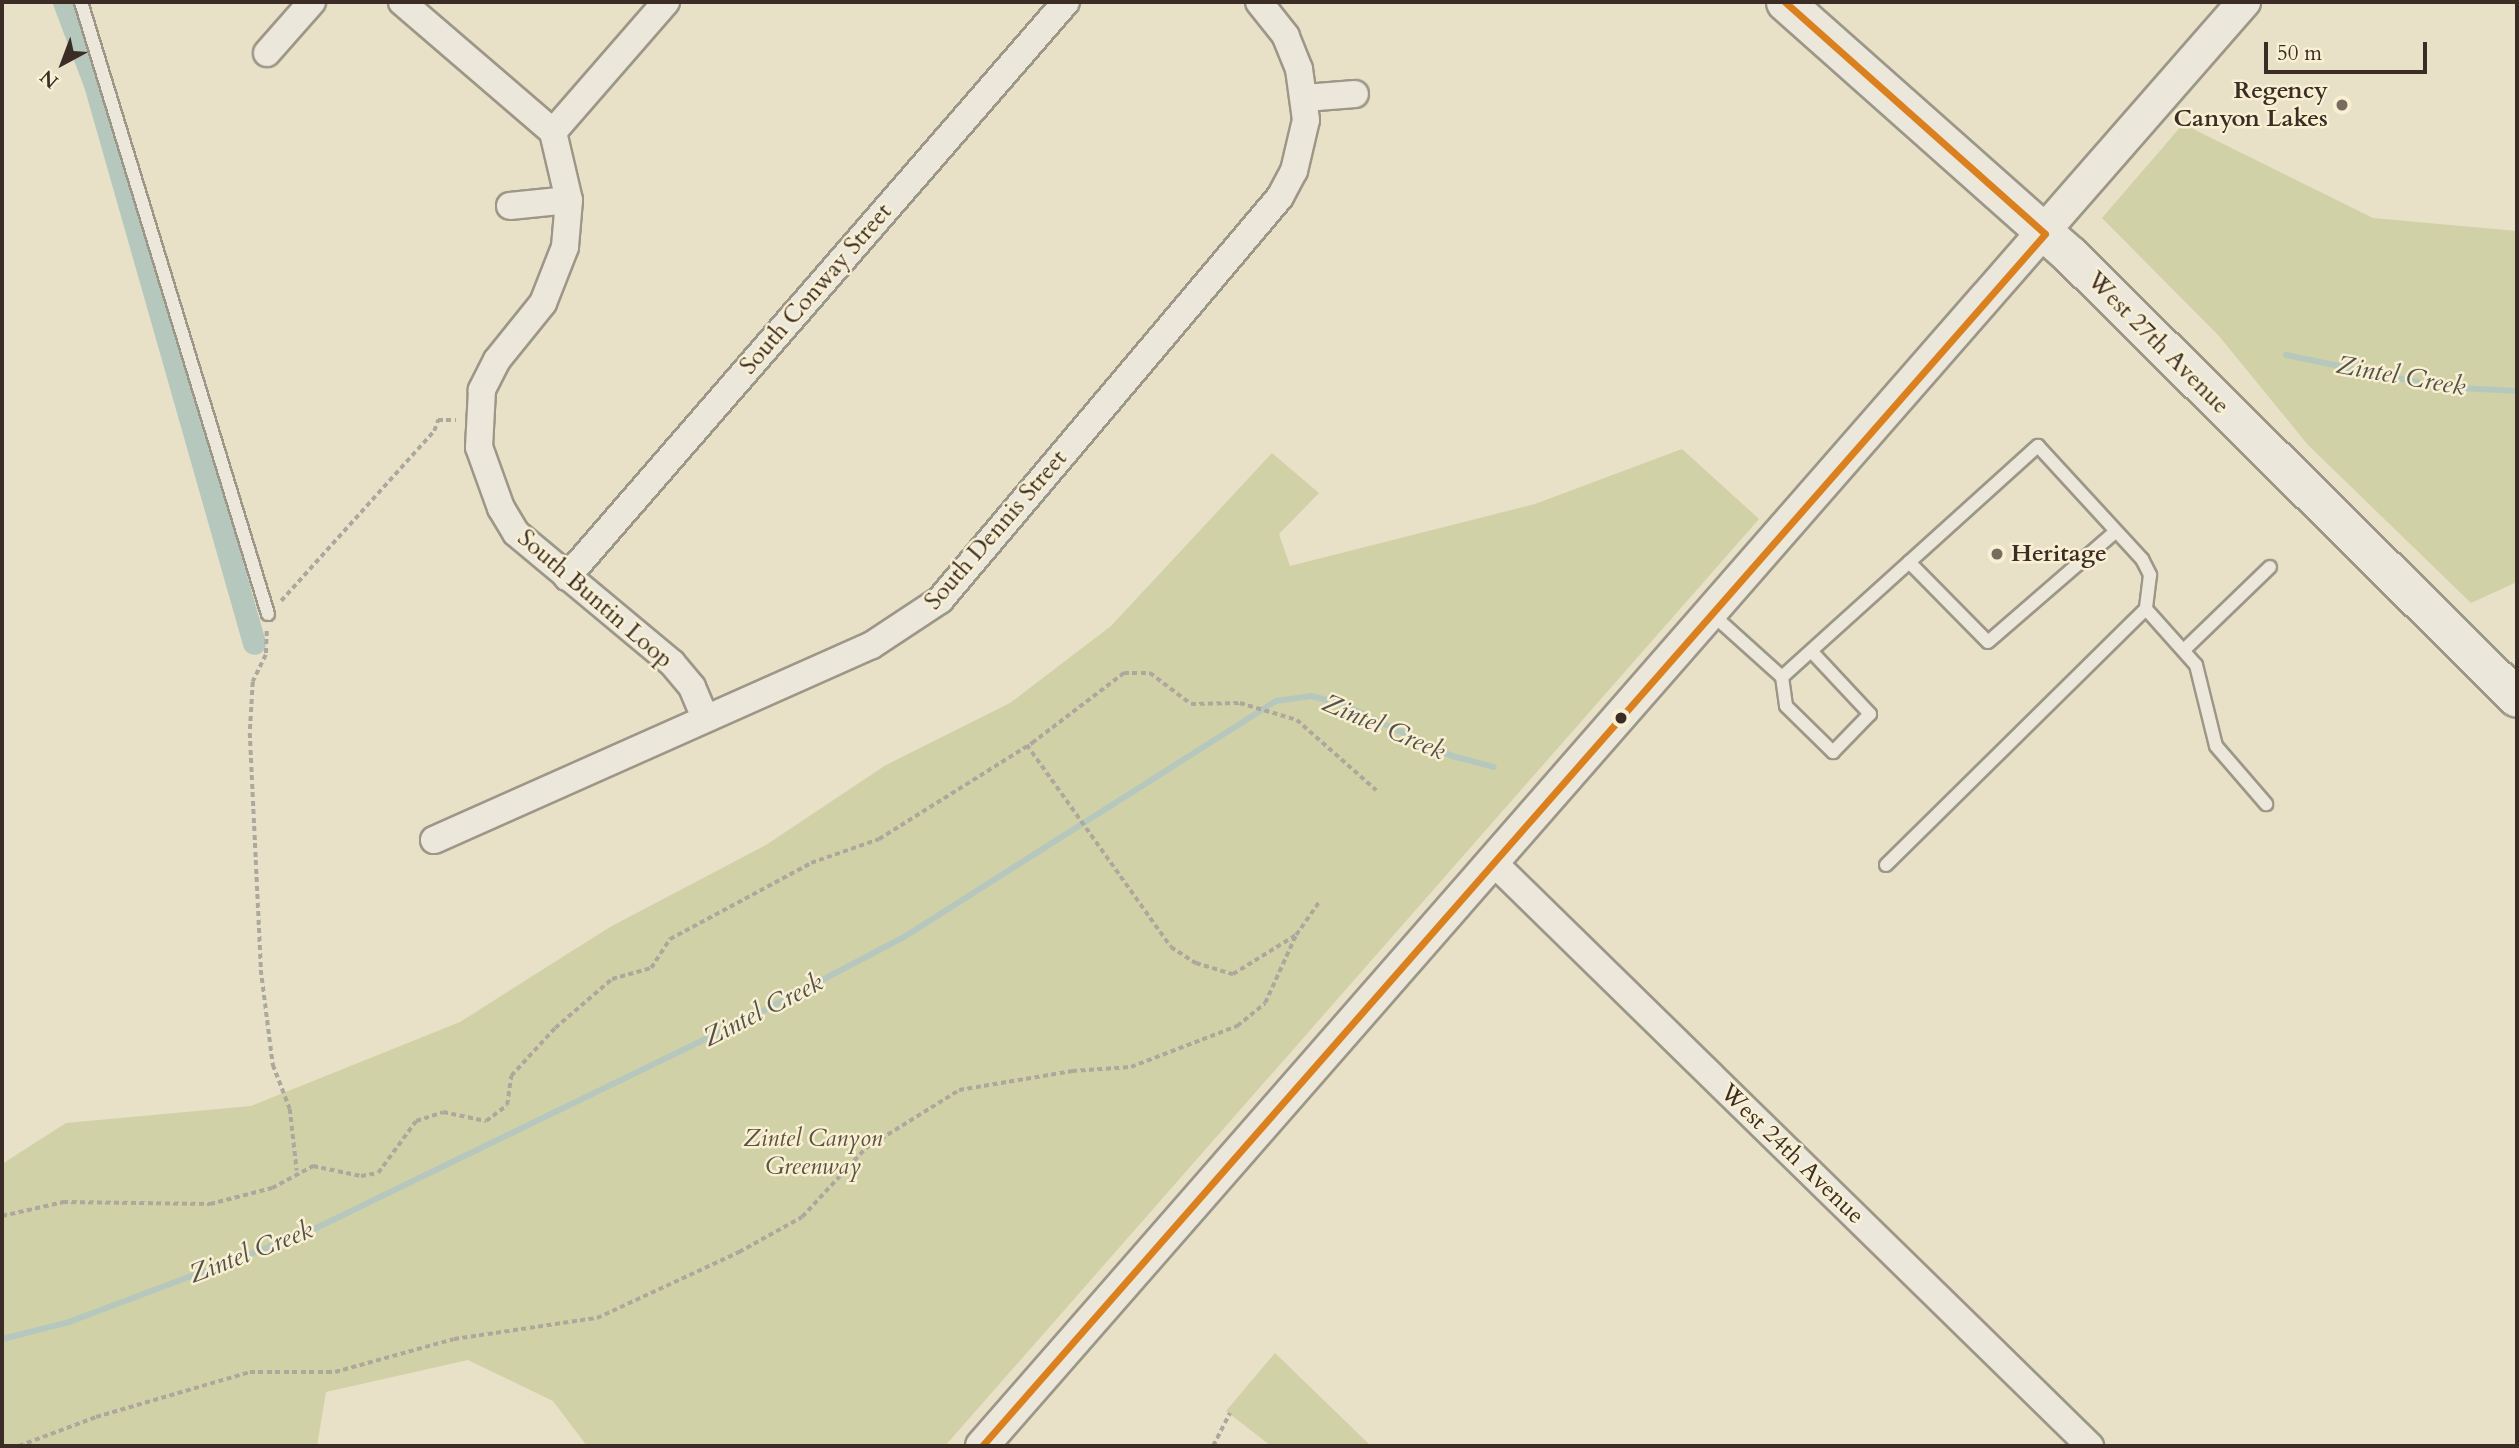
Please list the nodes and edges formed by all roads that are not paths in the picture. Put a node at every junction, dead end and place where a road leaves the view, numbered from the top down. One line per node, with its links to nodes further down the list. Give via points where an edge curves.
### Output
1 (81, 2): 21 (lane)
2 (313, 2): 9 (street)
3 (402, 2): 12 (street)
4 (666, 2): 12 (street)
5 (1066, 2): 19 (street, South Conway Street)
6 (1259, 2): 11 (street, South Dennis Street, via 1286,36)
7 (1785, 2): 15 (main road, West 27th Avenue)
8 (2244, 2): 15 (street)
9 (267, 53)
10 (1355, 94): 11 (street)
11 (1305, 98): 27 (street, South Dennis Street, via 1304,141 1280,197 940,600 872,645)
12 (553, 132): 13 (street, South Buntin Loop)
13 (569, 200): 14 (street); 19 (street, South Buntin Loop, via 565,247 556,275 543,303 497,360 482,390 479,419 479,447 501,508 516,533)
14 (510, 206)
15 (2045, 234): 22 (street); 26 (main road, West 27th Avenue)
16 (2116, 531): 17 (lane, via 1987,642); 17 (lane, via 2038,446); 20 (lane, via 2150,575)
17 (1909, 562): 24 (lane)
18 (2270, 567): 23 (lane)
19 (567, 577): 27 (street, South Buntin Loop, via 672,663 692,687)
20 (2146, 609): 23 (lane); 31 (lane)
21 (268, 614)
22 (1712, 614): 25 (lane); 30 (street)
23 (2185, 649): 28 (lane, via 2196,665 2216,746)
24 (1811, 651): 25 (lane); 25 (lane, via 1870,714 1833,752 1786,706)
25 (1782, 677)
26 (2517, 698)
27 (705, 718): 29 (street, South Dennis Street)
28 (2266, 804)
29 (434, 840)
30 (1493, 863): 32 (street); 33 (street, West 24th Avenue)
31 (1886, 865)
32 (982, 1446)
33 (2090, 1446)

